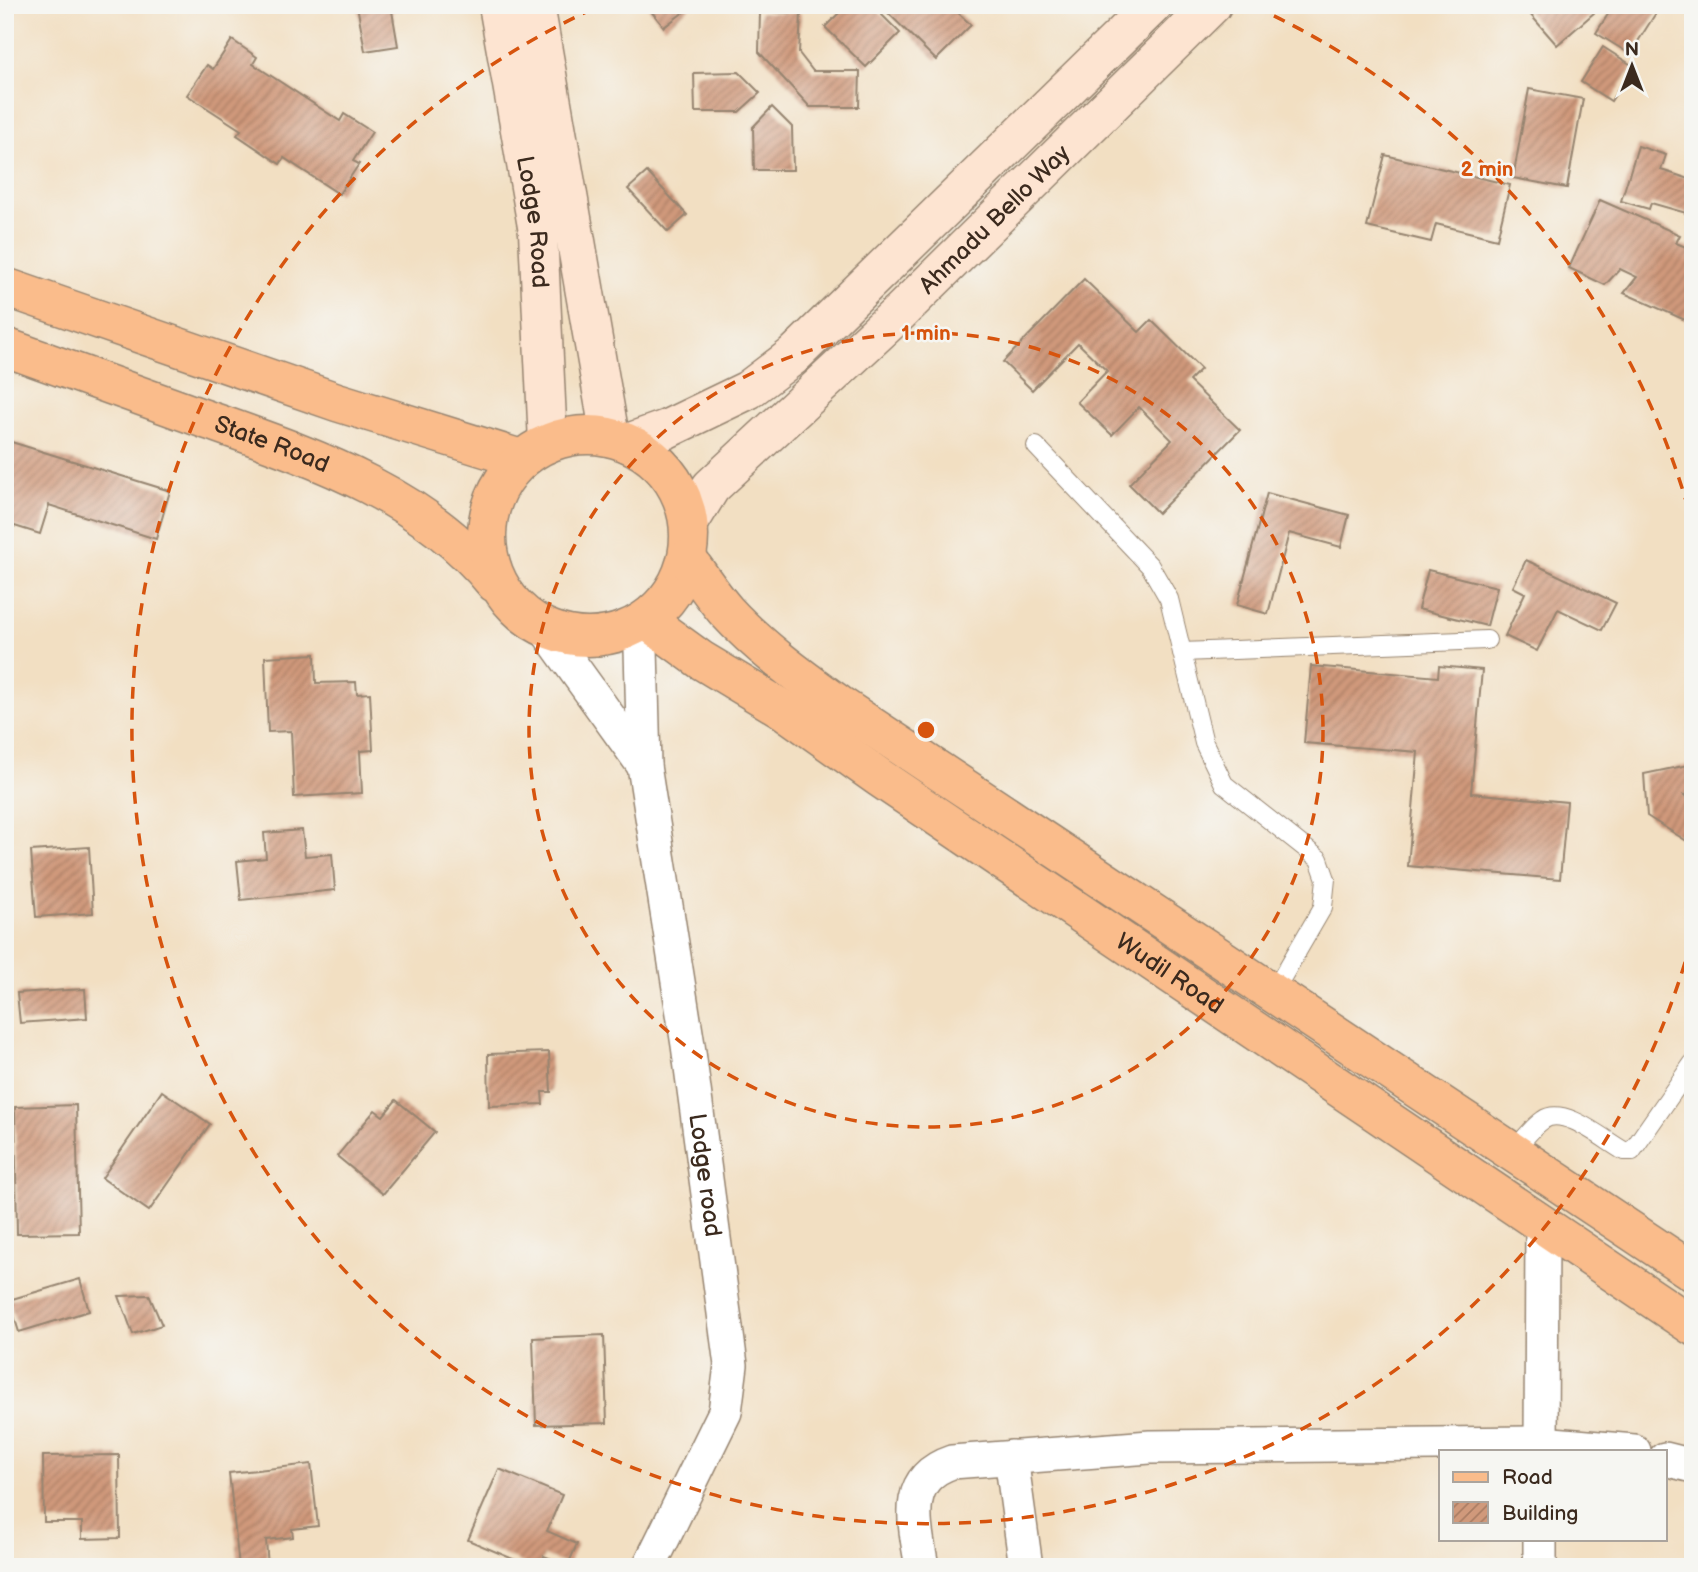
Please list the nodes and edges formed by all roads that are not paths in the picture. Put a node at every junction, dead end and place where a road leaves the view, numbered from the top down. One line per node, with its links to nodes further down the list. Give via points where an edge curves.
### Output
1 (498, 5): 9 (main road, Lodge Road, via 538,232)
2 (535, 5): 7 (main road, Lodge Road)
3 (1153, 5): 7 (main road, Ahmadu Bello Way, via 793,356 748,390 677,425)
4 (1212, 5): 10 (main road, Ahmadu Bello Way, via 900,312 711,487)
5 (5, 287): 9 (main road, via 337,402)
6 (5, 347): 11 (main road, State Road, via 359,478 418,513 470,552)
7 (619, 440): 9 (main road, via 579,435); 10 (main road, via 657,461 679,489)
8 (1036, 446): 15 (lane, via 1150,566 1169,599)
9 (535, 451): 11 (main road, via 498,491 490,509 486,538 491,567)
10 (688, 541): 12 (main road, via 673,592); 17 (main road, Wudil Road, via 726,610 786,667)
11 (504, 594): 13 (main road)
12 (641, 622): 13 (main road, via 607,636 574,636); 16 (street, Lodge road); 21 (main road, Wudil Road, via 784,710)
13 (544, 627): 16 (street)
14 (1486, 640): 15 (lane)
15 (1182, 652): 17 (lane, via 1204,743 1224,785 1320,859 1326,879 1323,907)
16 (643, 766): 30 (street, Lodge road, via 688,1045 731,1365 725,1412)
17 (1273, 993): 19 (main road, Wudil Road)
18 (1693, 1063): 19 (lane, via 1632,1151 1624,1151 1563,1115 1540,1122)
19 (1513, 1153): 20 (main road, Wudil Road)
20 (1547, 1175): 21 (main road); 22 (main road, Wudil Road)
21 (1531, 1217): 23 (main road, Wudil Road); 24 (street)
22 (1693, 1272)
23 (1693, 1326)
24 (1541, 1447): 25 (street); 26 (street, via 1150,1447)
25 (1611, 1450)
26 (1011, 1457): 31 (street, via 952,1462 937,1467 923,1480 915,1497 914,1519); 32 (street)
27 (1666, 1458): 28 (street)
28 (1693, 1466)
29 (1541, 1540): 33 (street)
30 (649, 1567)
31 (922, 1567)
32 (1026, 1567)
33 (1540, 1567)

